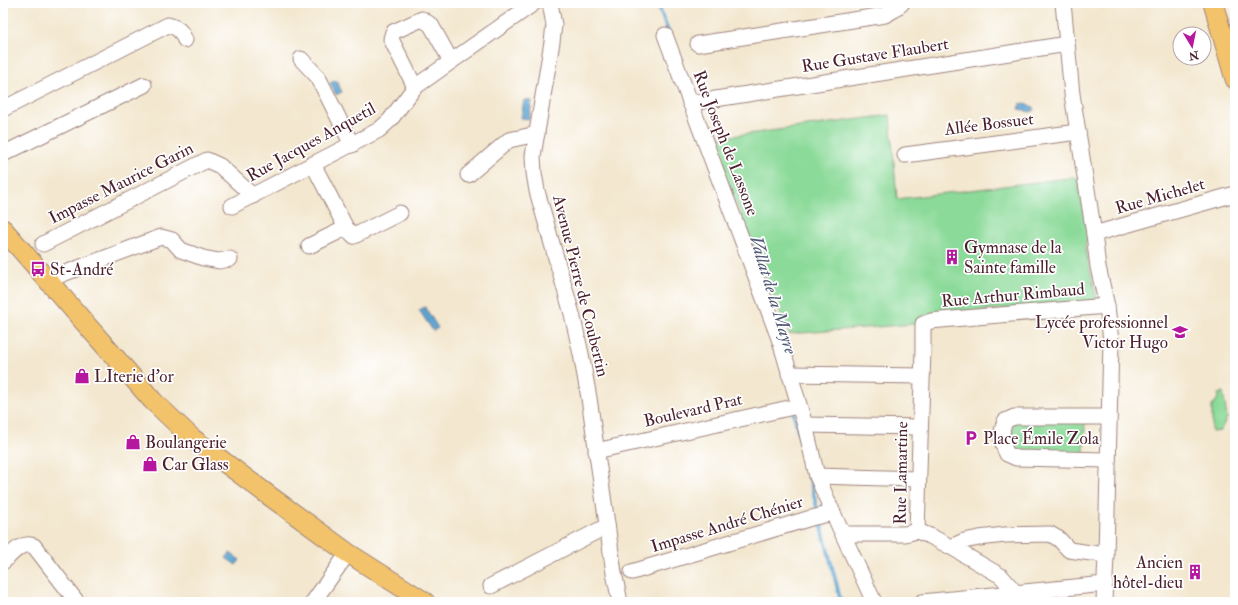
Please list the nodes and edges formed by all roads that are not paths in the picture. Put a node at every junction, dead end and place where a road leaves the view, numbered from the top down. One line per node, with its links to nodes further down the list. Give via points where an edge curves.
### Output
1 (534, 3): 11 (street, Rue Jacques Anquetil)
2 (550, 3): 18 (street, Avenue Pierre de Coubertin, via 554,25)
3 (902, 3): 8 (street, via 885,15)
4 (1063, 3): 9 (street)
5 (1213, 3): 12 (main road)
6 (665, 34): 15 (street, Rue Joseph de Lassone)
7 (185, 40): 16 (street, via 176,27 168,25)
8 (698, 44)
9 (1067, 44): 15 (street, Rue Gustave Flaubert); 17 (street)
10 (301, 59): 19 (street, via 318,76)
11 (451, 61): 14 (street, Rue Jacques Anquetil); 14 (street, via 431,25 422,19 393,32 391,39)
12 (1235, 79)
13 (144, 85): 20 (street)
14 (416, 87): 19 (street, Rue Jacques Anquetil, via 379,130)
15 (690, 103): 37 (street, Rue Joseph de Lassone, via 745,245 780,341)
16 (3, 110)
17 (1078, 132): 21 (street, Allée Bossuet); 30 (street)
18 (537, 134): 23 (street, via 509,140); 43 (street, Avenue Pierre de Coubertin, via 533,156 534,174 578,338)
19 (352, 145): 22 (street, Rue Jacques Anquetil)
20 (3, 154)
21 (905, 154)
22 (313, 164): 25 (street, Rue Jacques Anquetil); 28 (street)
23 (468, 175)
24 (1235, 194): 30 (street, Rue Michelet)
25 (253, 196): 26 (street, Rue Jacques Anquetil); 31 (street, Impasse Maurice Garin, via 220,166 207,160)
26 (232, 206)
27 (400, 213): 28 (street, via 354,236)
28 (346, 228): 32 (street)
29 (3, 229): 34 (main road)
30 (1094, 234): 35 (street)
31 (44, 244)
32 (309, 246)
33 (230, 260): 34 (street, via 203,258 181,250 172,240 161,237 60,275)
34 (50, 282): 52 (main road, via 175,423)
35 (1107, 306): 36 (street, Rue Arthur Rimbaud, via 941,320); 40 (street, via 1112,341)
36 (923, 324): 38 (street, Rue Lamartine)
37 (789, 374): 38 (street); 39 (street, Rue Joseph de Lassone)
38 (922, 376): 42 (street, Rue Lamartine)
39 (798, 406): 41 (street, Rue Joseph de Lassone); 43 (street, Boulevard Prat)
40 (1109, 417): 44 (street); 44 (street, via 1014,417 1005,421 1002,428 1002,447 1007,454 1016,458)
41 (804, 425): 42 (street); 45 (street, Rue Joseph de Lassone)
42 (920, 427): 46 (street, Rue Lamartine)
43 (596, 451): 48 (street, Avenue Pierre de Coubertin)
44 (1108, 460): 53 (street)
45 (817, 476): 46 (street); 47 (street, Rue Joseph de Lassone)
46 (918, 479): 49 (street, Rue Lamartine)
47 (833, 513): 50 (street, Rue Joseph de Lassone); 55 (street, Impasse André Chénier)
48 (608, 526): 57 (street); 62 (street, Avenue Pierre de Coubertin)
49 (917, 531): 50 (street, via 905,534); 51 (street, Rue Lamartine)
50 (843, 534): 63 (street, Rue Joseph de Lassone)
51 (951, 547): 53 (street, via 979,538 1050,534 1069,550); 58 (street, Rue Lamartine, via 1001,576)
52 (348, 553): 60 (street); 61 (main road)
53 (1106, 555): 56 (street)
54 (3, 562): 59 (street, via 23,545 34,546)
55 (632, 572)
56 (1105, 584): 58 (street); 65 (street)
57 (491, 586)
58 (1015, 592): 64 (street)
59 (77, 602)
60 (313, 602)
61 (425, 602)
62 (620, 602)
63 (874, 602)
64 (922, 602)
65 (1104, 602)

